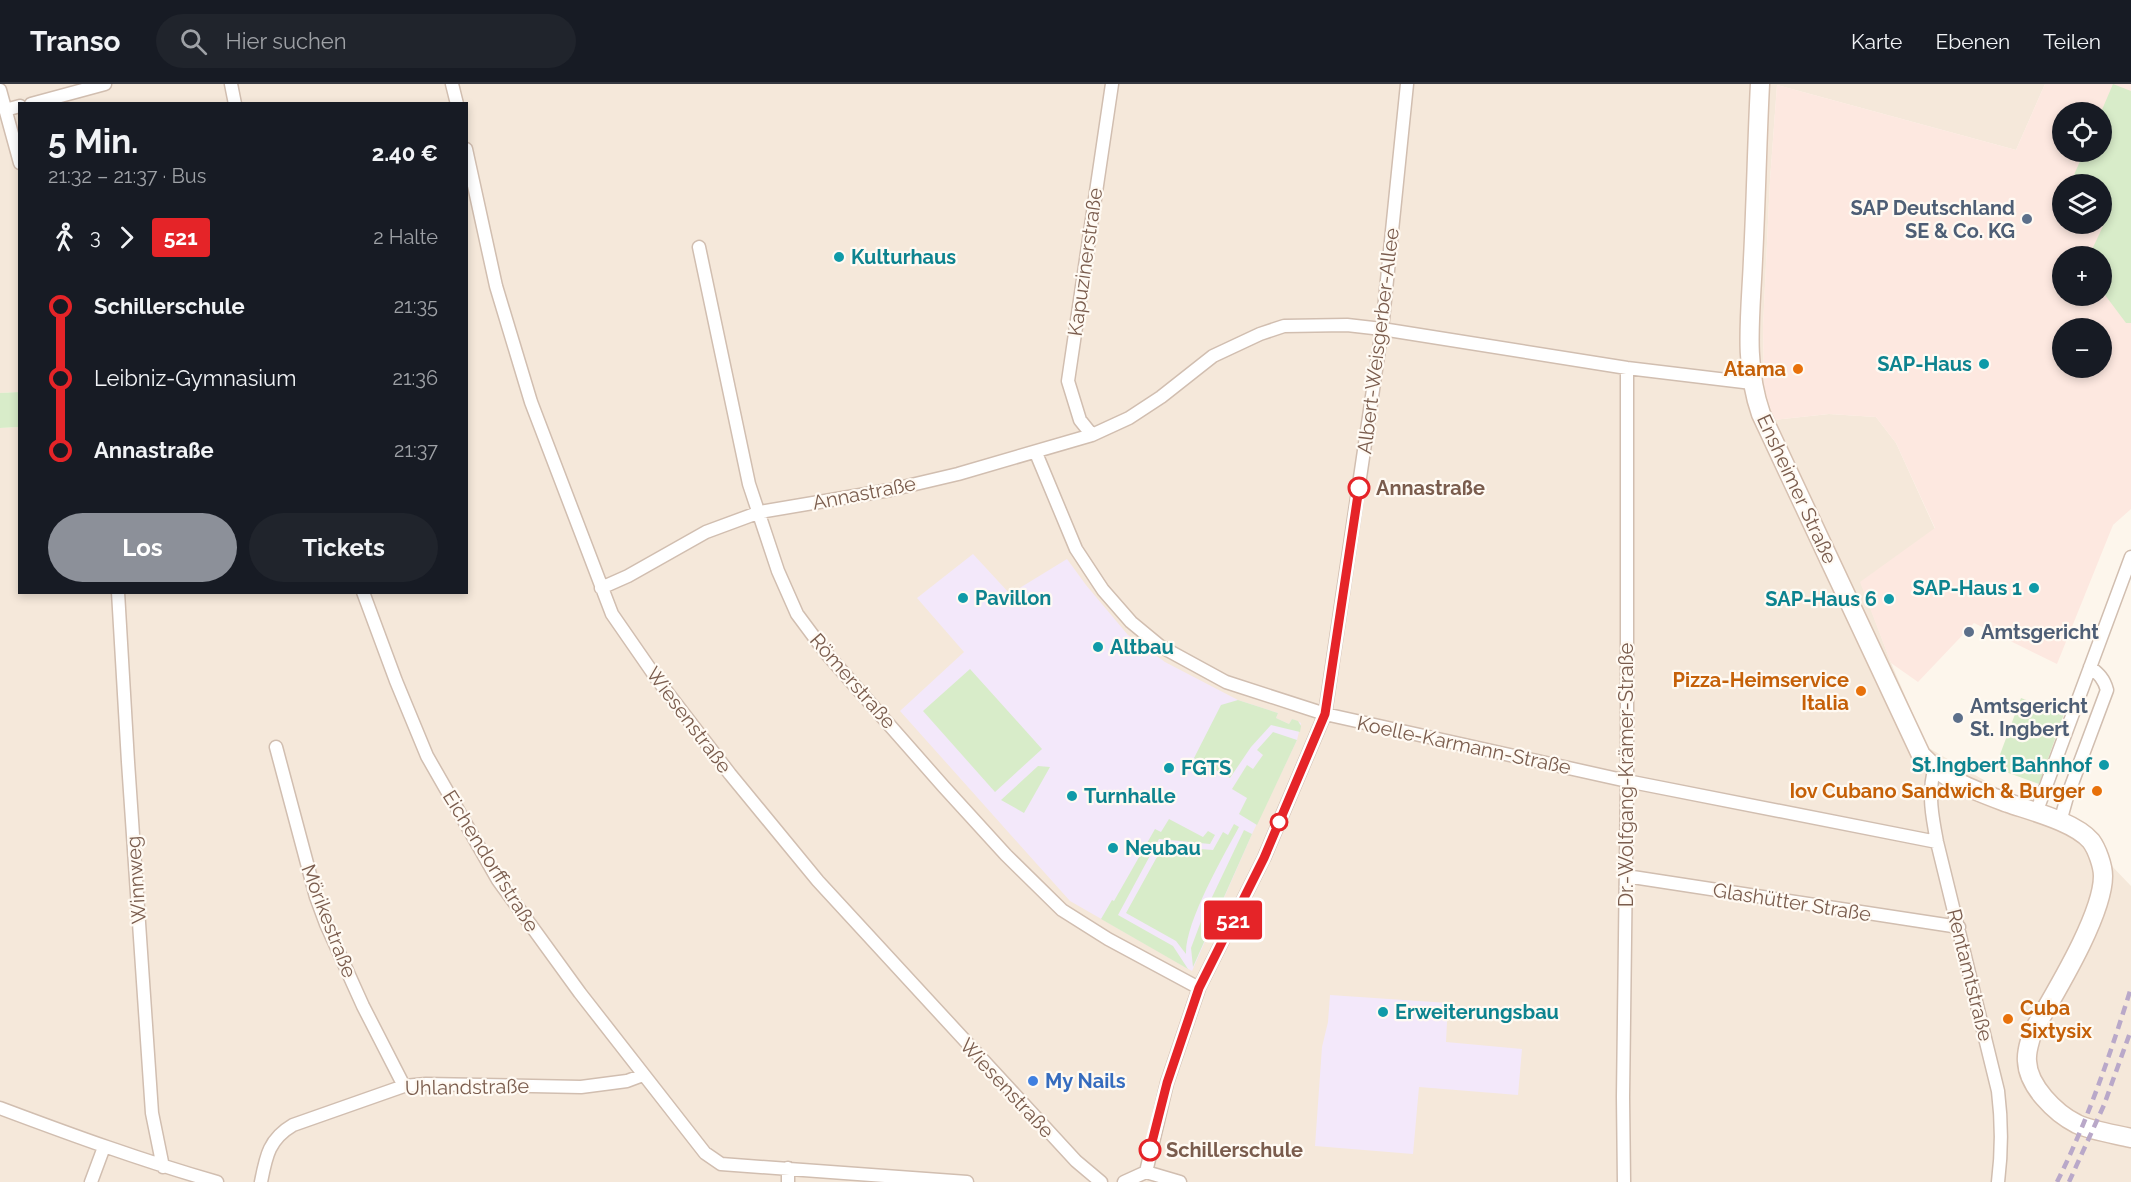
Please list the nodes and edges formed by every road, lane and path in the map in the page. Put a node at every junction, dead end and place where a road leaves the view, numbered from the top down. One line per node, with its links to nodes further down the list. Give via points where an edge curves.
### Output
1 (105, 84): 8 (street)
2 (231, 84): 9 (street)
3 (452, 84): 10 (street)
4 (1112, 84): 19 (street, Kapuzinerstraße, via 1068,381 1080,420)
5 (1407, 84): 16 (street, Albert-Weisgerber-Allee)
6 (1760, 84): 18 (main road, Ensheimer Straße, via 1749,314)
7 (0, 90): 12 (street)
8 (38, 102)
9 (235, 102)
10 (456, 102)
11 (18, 107): 12 (street)
12 (5, 110): 13 (street)
13 (18, 157)
14 (468, 158): 23 (street, Wiesenstraße, via 496,285 531,402)
15 (699, 247): 21 (street, Römerstraße, via 749,484)
16 (1382, 329): 17 (street, Annastraße); 19 (street, Annastraße, via 1284,326 1260,334 1213,356 1129,418); 27 (street, Albert-Weisgerber-Allee)
17 (1627, 368): 18 (street, Annastraße); 30 (street, Dr.-Wolfgang-Krämer-Straße)
18 (1752, 383): 29 (main road, Ensheimer Straße, via 1761,414 1907,728 1921,755)
19 (1092, 435): 20 (street, Annastraße)
20 (1036, 453): 21 (street, Annastraße, via 890,490); 27 (street, Koelle-Karmann-Straße, via 1076,549 1103,590 1131,622 1160,646 1226,682)
21 (760, 512): 23 (street, Annastraße, via 706,532); 36 (street, Römerstraße, via 796,614 826,653 1006,855 1062,910)
22 (2131, 557): 26 (street)
23 (601, 588): 50 (street, Wiesenstraße, via 612,614 657,679 818,881 1068,1153)
24 (118, 594): 42 (street, Winnweg, via 152,1113)
25 (364, 594): 37 (street, Eichendorffstraße, via 427,756 464,822 510,897)
26 (2090, 667): 31 (street); 32 (street, via 2100,675 2107,690)
27 (1325, 714): 30 (street, Koelle-Karmann-Straße); 36 (street, Albert-Weisgerber-Allee, via 1264,858)
28 (276, 747): 38 (street, Mörikestraße, via 320,906 363,1006)
29 (1934, 769): 31 (main road, Ensheimer Straße); 33 (street, Rentamtstraße, via 1930,806)
30 (1627, 781): 33 (street, Koelle-Karmann-Straße); 34 (street, Dr.-Wolfgang-Krämer-Straße)
31 (2036, 813): 32 (main road, Ensheimer Straße)
32 (2060, 822): 40 (main road, Ensheimer Straße, via 2091,842 2103,873 2102,888 2085,935 2032,1033 2027,1050 2030,1076 2057,1112 2078,1124)
33 (1937, 842): 35 (street, Rentamtstraße)
34 (1626, 876): 35 (street, Glashütter Straße); 53 (street, Dr.-Wolfgang-Krämer-Straße)
35 (1959, 927): 54 (street, Rentamtstraße, via 1998,1091 2002,1154)
36 (1199, 988): 44 (street, Albert-Weisgerber-Allee, via 1167,1083)
37 (643, 1075): 38 (street, Uhlandstraße, via 627,1082 581,1087); 43 (street, Eichendorffstraße, via 705,1153 721,1164)
38 (404, 1086): 47 (street, Uhlandstraße, via 281,1132 266,1156)
39 (0, 1108): 41 (street)
40 (2131, 1138)
41 (104, 1147): 42 (street); 45 (street)
42 (163, 1167): 46 (street)
43 (788, 1168): 48 (street); 49 (street, Eichendorffstraße)
44 (1146, 1172): 51 (street); 52 (street)
45 (91, 1182)
46 (217, 1182)
47 (261, 1182)
48 (788, 1182)
49 (968, 1182)
50 (1101, 1182)
51 (1124, 1182)
52 (1179, 1182)
53 (1624, 1182)
54 (1998, 1182)

